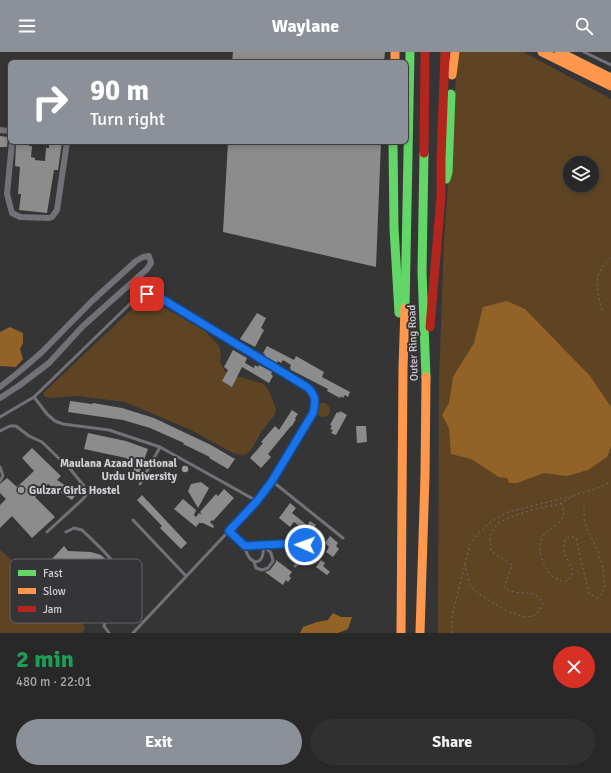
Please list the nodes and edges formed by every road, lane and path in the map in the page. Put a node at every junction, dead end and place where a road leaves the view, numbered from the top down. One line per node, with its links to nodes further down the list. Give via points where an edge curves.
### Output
1 (410, 52): 19 (main road, Outer Ring Road)
2 (425, 52): 20 (main road, Outer Ring Road, via 422,272)
3 (445, 52): 16 (main road)
4 (455, 52): 16 (main road, via 448,172)
5 (542, 52): 10 (main road)
6 (559, 52): 9 (main road)
7 (584, 52): 8 (lane)
8 (611, 65)
9 (611, 78)
10 (611, 86)
11 (12, 144): 15 (street)
12 (67, 144): 15 (street, via 56,210 52,217 16,216 12,213)
13 (394, 144): 19 (main road, via 395,271)
14 (0, 193): 15 (street)
15 (7, 194)
16 (441, 196): 20 (main road)
17 (611, 256): 18 (path, via 602,265 597,278)
18 (602, 310)
19 (403, 368): 51 (main road, Outer Ring Road)
20 (426, 370): 52 (main road, Outer Ring Road)
21 (0, 386): 22 (street, via 42,352 92,300 136,261 149,256 151,263 148,269 83,326 49,363)
22 (0, 398)
23 (34, 398): 24 (lane); 26 (lane, via 55,421 109,430); 29 (lane, via 134,300 147,294 154,294 313,392 316,403 313,413)
24 (0, 417)
25 (0, 431): 38 (lane, via 16,426 42,442 84,486 86,495 83,499)
26 (160, 447): 31 (lane); 33 (lane)
27 (0, 467): 28 (lane, via 3,476)
28 (0, 481)
29 (272, 481): 33 (lane); 40 (lane)
30 (611, 482): 32 (path)
31 (140, 484)
32 (577, 494): 34 (path); 45 (path, via 506,513 488,524 470,544)
33 (257, 501): 37 (lane)
34 (561, 503): 35 (path, via 564,515 542,537 540,545 545,566 553,576 564,582 569,580 573,571 564,551 565,540 570,536 576,538 589,594 598,598 605,589 603,568 587,529); 45 (path, via 516,515 498,524 490,535 492,551 512,565 504,587 514,594 532,594 539,597 543,603 534,616 525,617 506,611 473,590)
35 (584, 505)
36 (133, 520): 47 (lane)
37 (229, 531): 42 (lane); 47 (lane)
38 (47, 532)
39 (66, 532): 43 (lane, via 74,528 82,530)
40 (343, 538)
41 (263, 545): 42 (lane); 44 (lane, via 263,558); 44 (lane, via 271,552 273,561 268,568 262,570 256,568); 46 (lane, via 305,545 309,555)
42 (245, 546): 44 (lane, via 247,556)
43 (111, 559)
44 (254, 562)
45 (465, 564): 53 (path, via 452,616)
46 (295, 566)
47 (186, 576): 50 (lane)
48 (105, 623): 49 (lane)
49 (109, 633)
50 (133, 633)
51 (401, 633)
52 (420, 633)
53 (452, 633)

